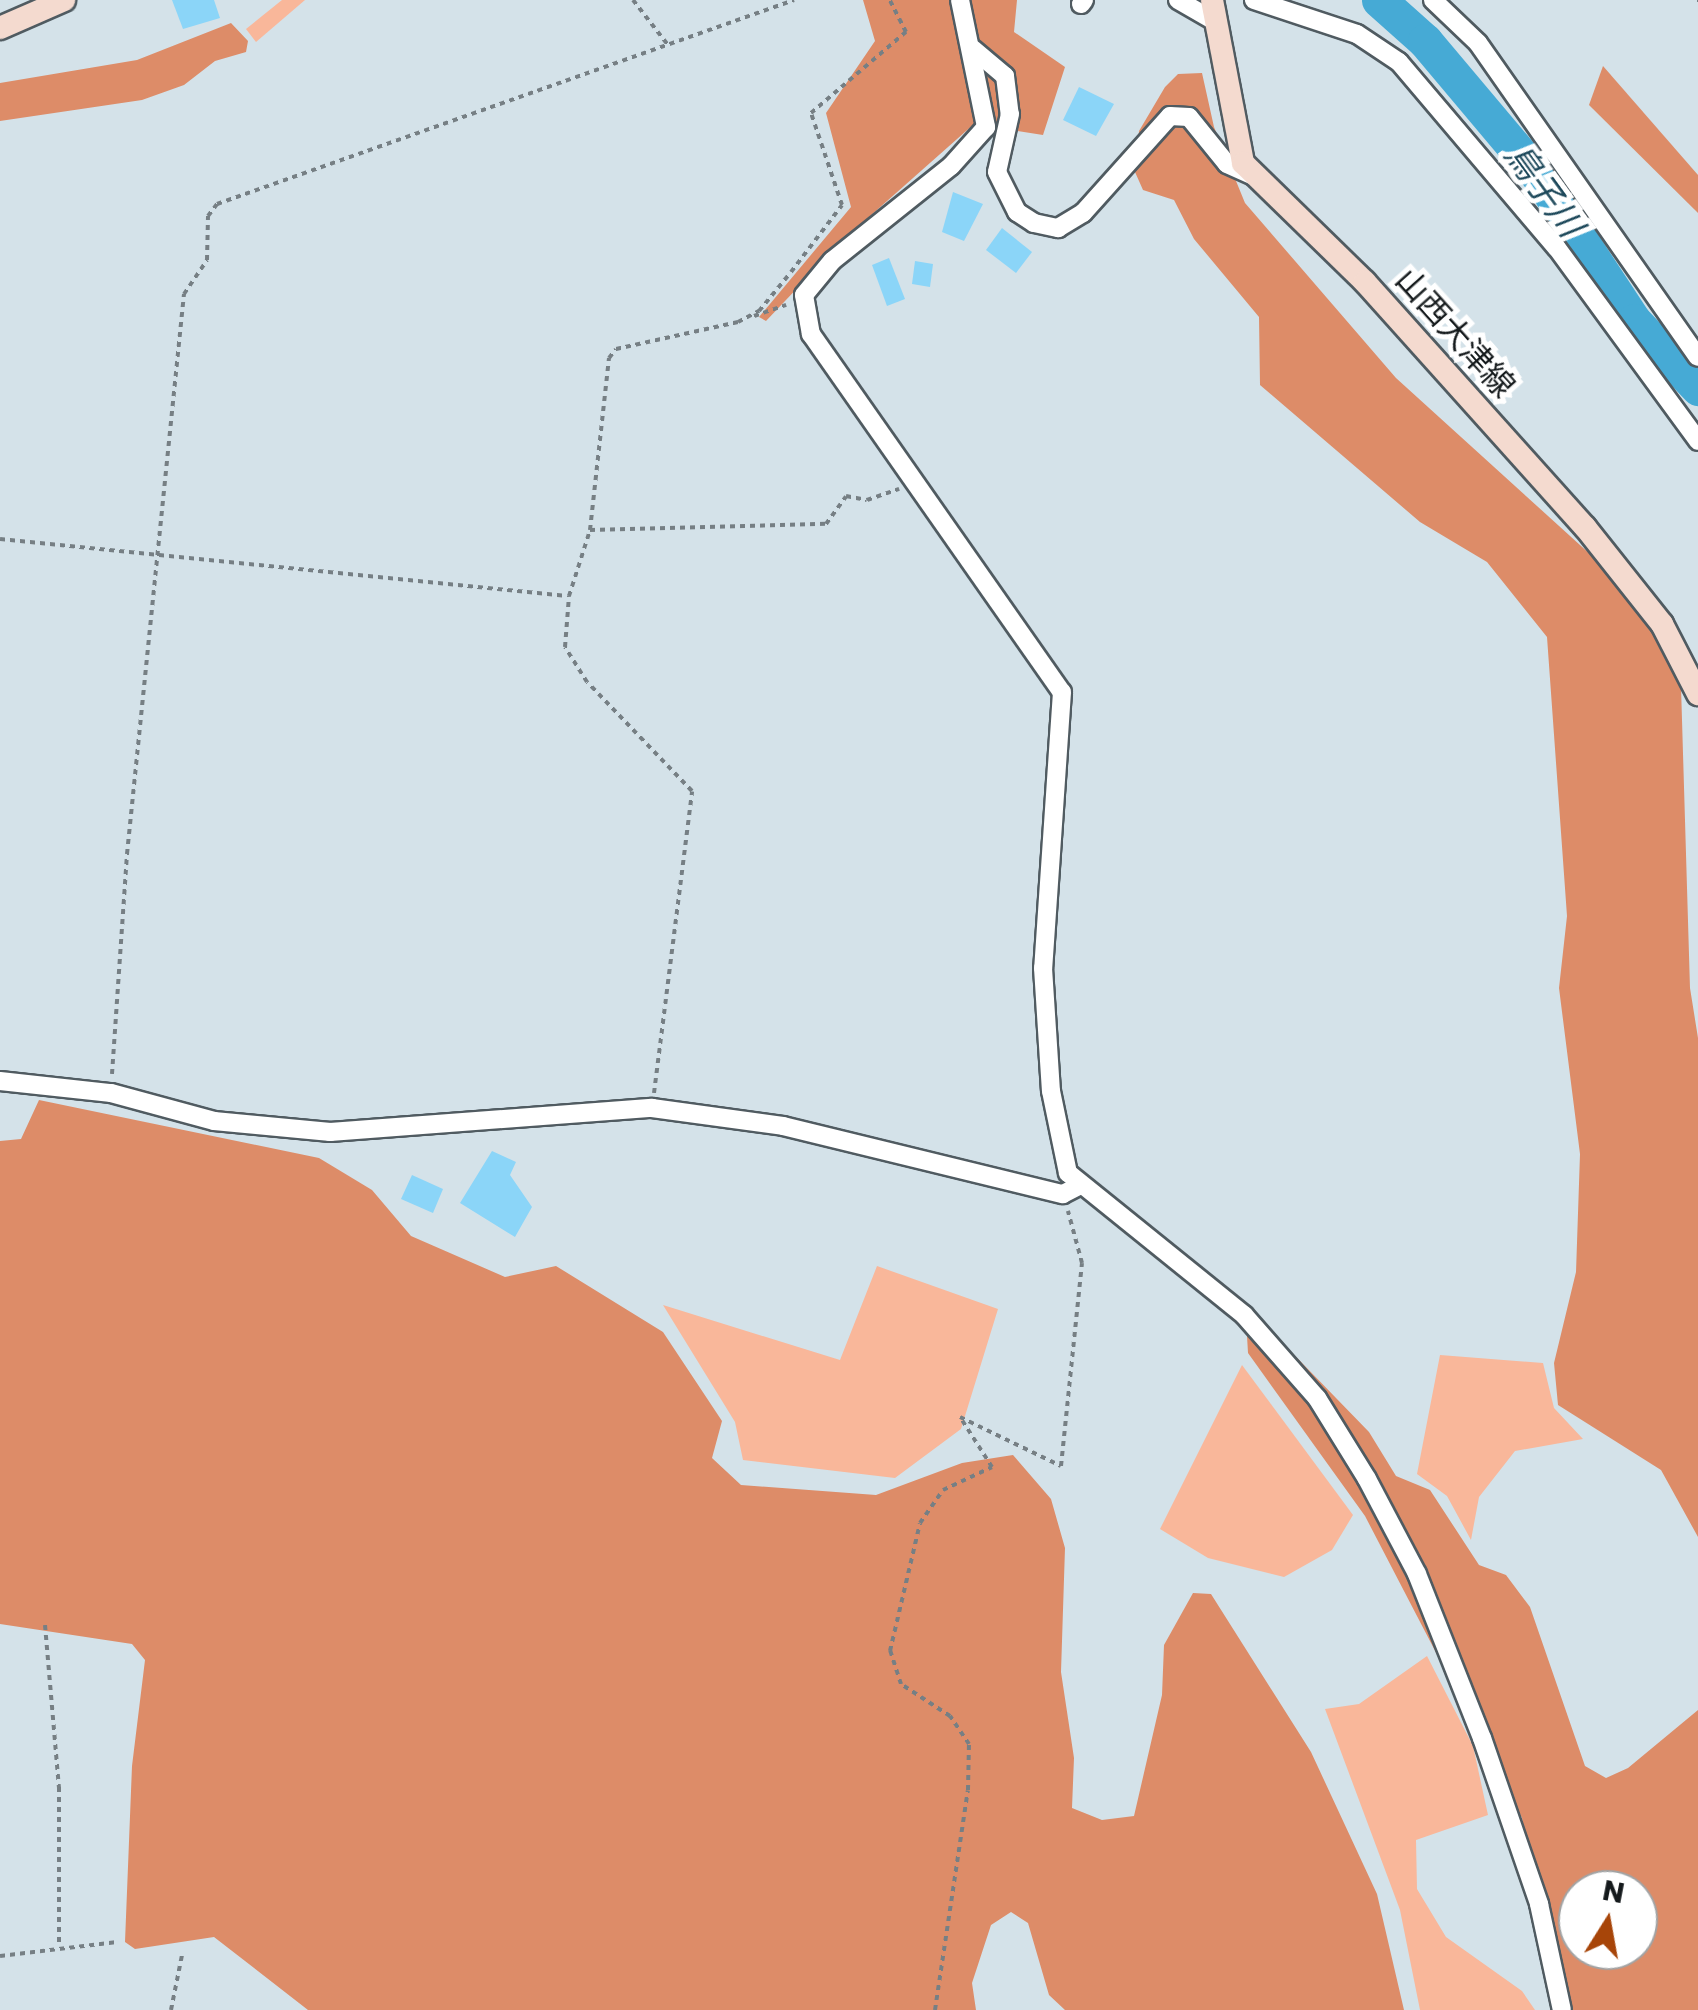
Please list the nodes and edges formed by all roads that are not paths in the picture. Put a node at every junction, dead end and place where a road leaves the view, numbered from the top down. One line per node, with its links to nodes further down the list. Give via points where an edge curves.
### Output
1 (64, 0): 7 (main road)
2 (960, 0): 8 (street)
3 (1178, 0): 6 (street)
4 (1254, 0): 11 (street, via 1357,34 1399,62 1557,248)
5 (1434, 0): 10 (street, via 1478,43)
6 (1215, 11): 9 (main road, 山西大津線, via 1243,163)
7 (0, 28)
8 (973, 49): 9 (street, via 1005,76 1010,114 997,172 1016,212 1034,223 1058,228 1083,213 1170,116 1189,116 1228,164); 14 (street, via 986,126 951,166 832,261 804,296 810,334 1062,692 1042,968 1051,1091)
9 (1258, 178): 12 (main road, 山西大津線, via 1365,282 1584,527 1662,624)
10 (1698, 358)
11 (1698, 442)
12 (1698, 694)
13 (0, 1082): 14 (street, via 111,1094 214,1121 330,1132 652,1108 783,1126)
14 (1071, 1190): 15 (street, via 1244,1315 1317,1398 1366,1479 1418,1574 1482,1738 1539,1904)
15 (1562, 2010)

